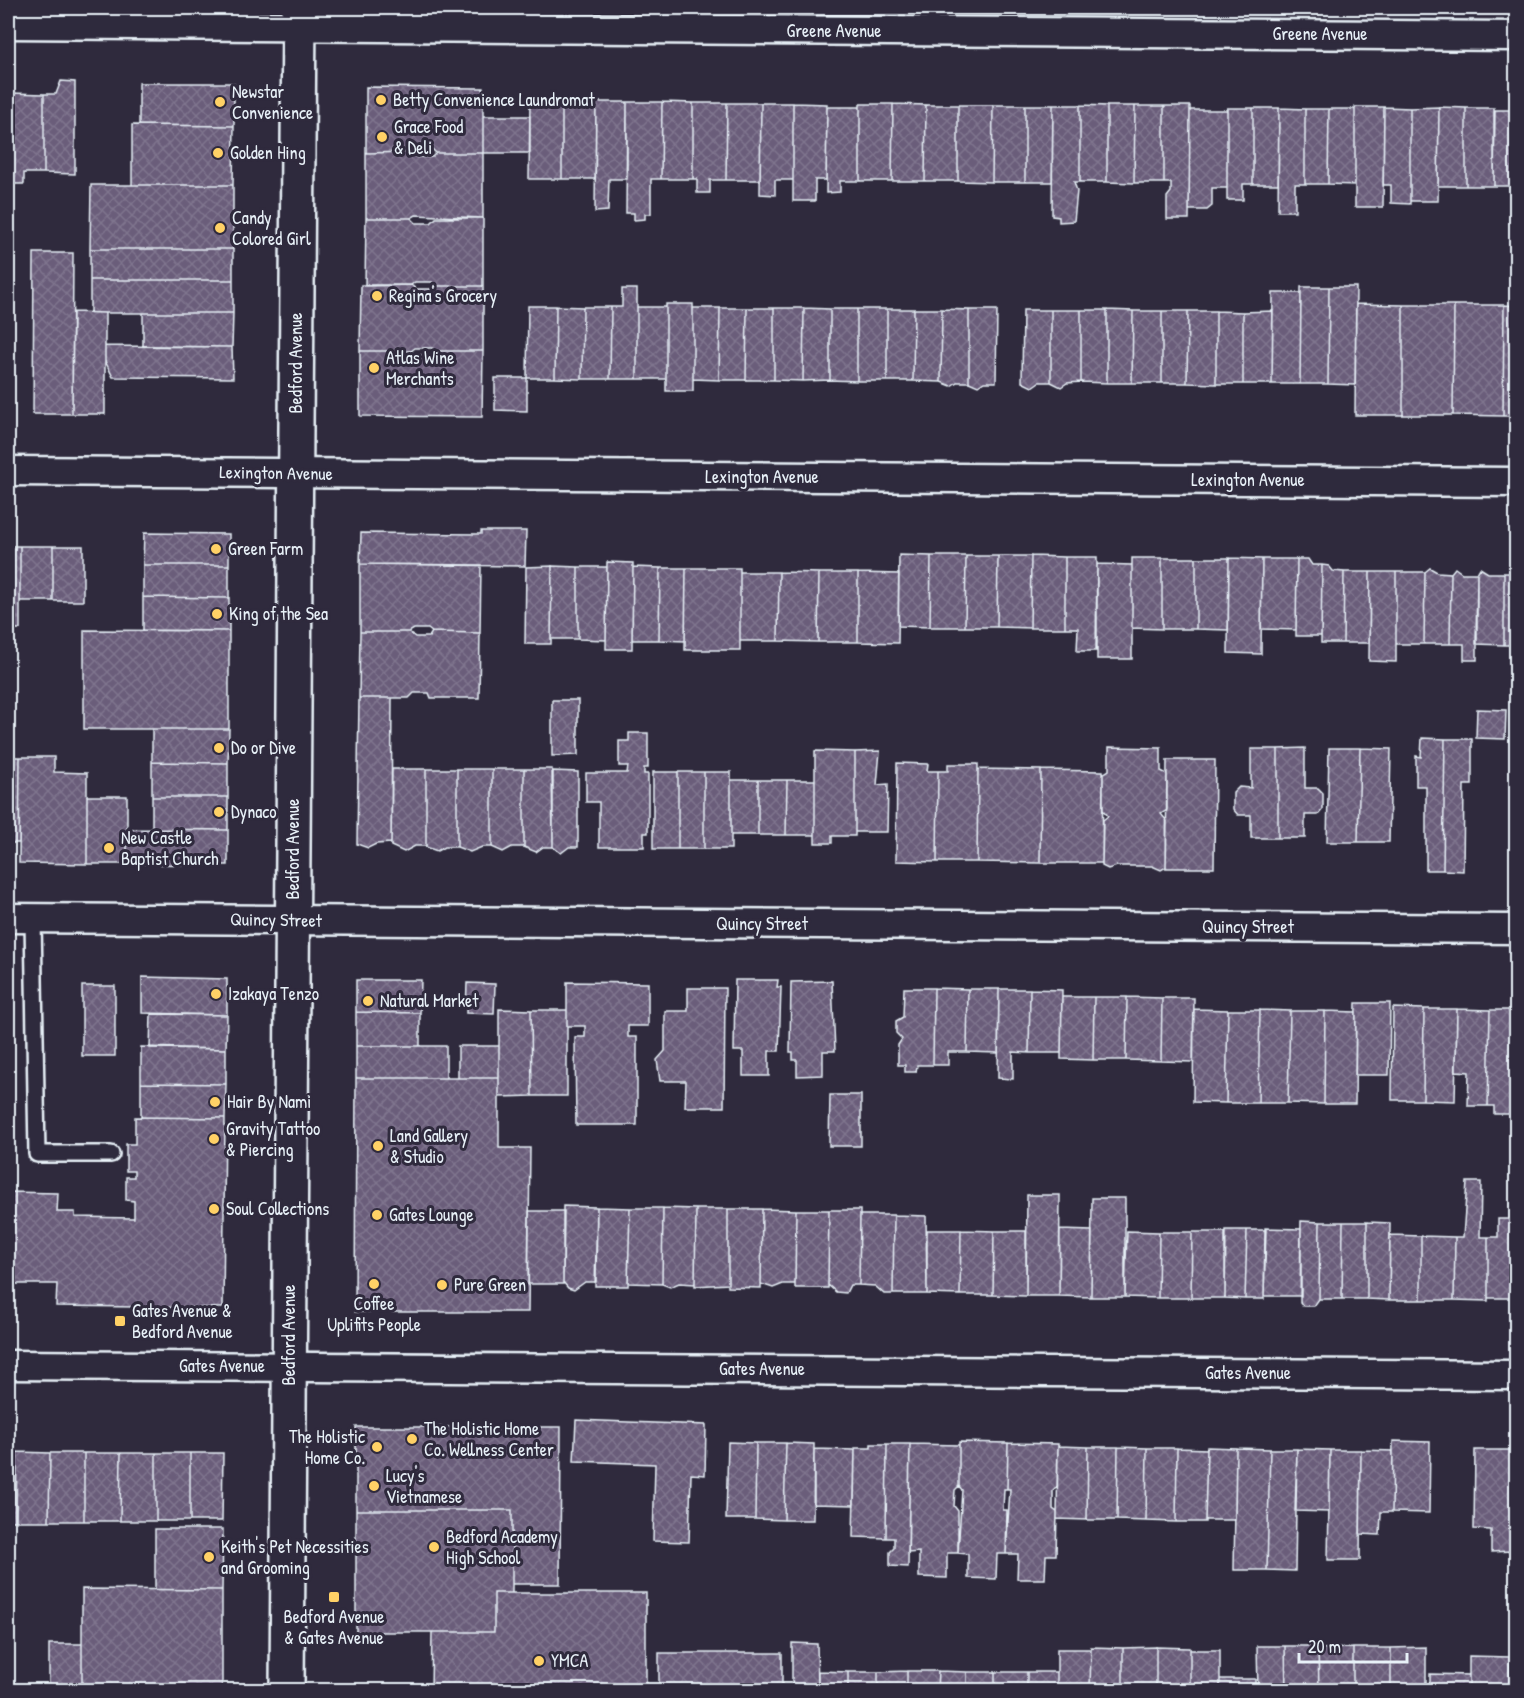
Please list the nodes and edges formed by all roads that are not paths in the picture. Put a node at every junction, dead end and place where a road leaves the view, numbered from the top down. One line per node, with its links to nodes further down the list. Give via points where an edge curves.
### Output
1 (299, 17): 2 (street, Greene Avenue); 3 (street, Greene Avenue); 5 (main road, Bedford Avenue)
2 (8, 24)
3 (1516, 36)
4 (8, 471): 5 (street, Lexington Avenue)
5 (295, 473): 6 (street, Lexington Avenue); 8 (main road, Bedford Avenue)
6 (1516, 482)
7 (20, 919): 8 (street, Quincy Street); 10 (lane, via 37,1154)
8 (292, 920): 9 (street, Quincy Street); 12 (main road, Bedford Avenue)
9 (1516, 929)
10 (111, 1154)
11 (8, 1365): 12 (street, Gates Avenue)
12 (289, 1366): 13 (street, Gates Avenue); 14 (main road, Bedford Avenue)
13 (1516, 1375)
14 (287, 1690)

